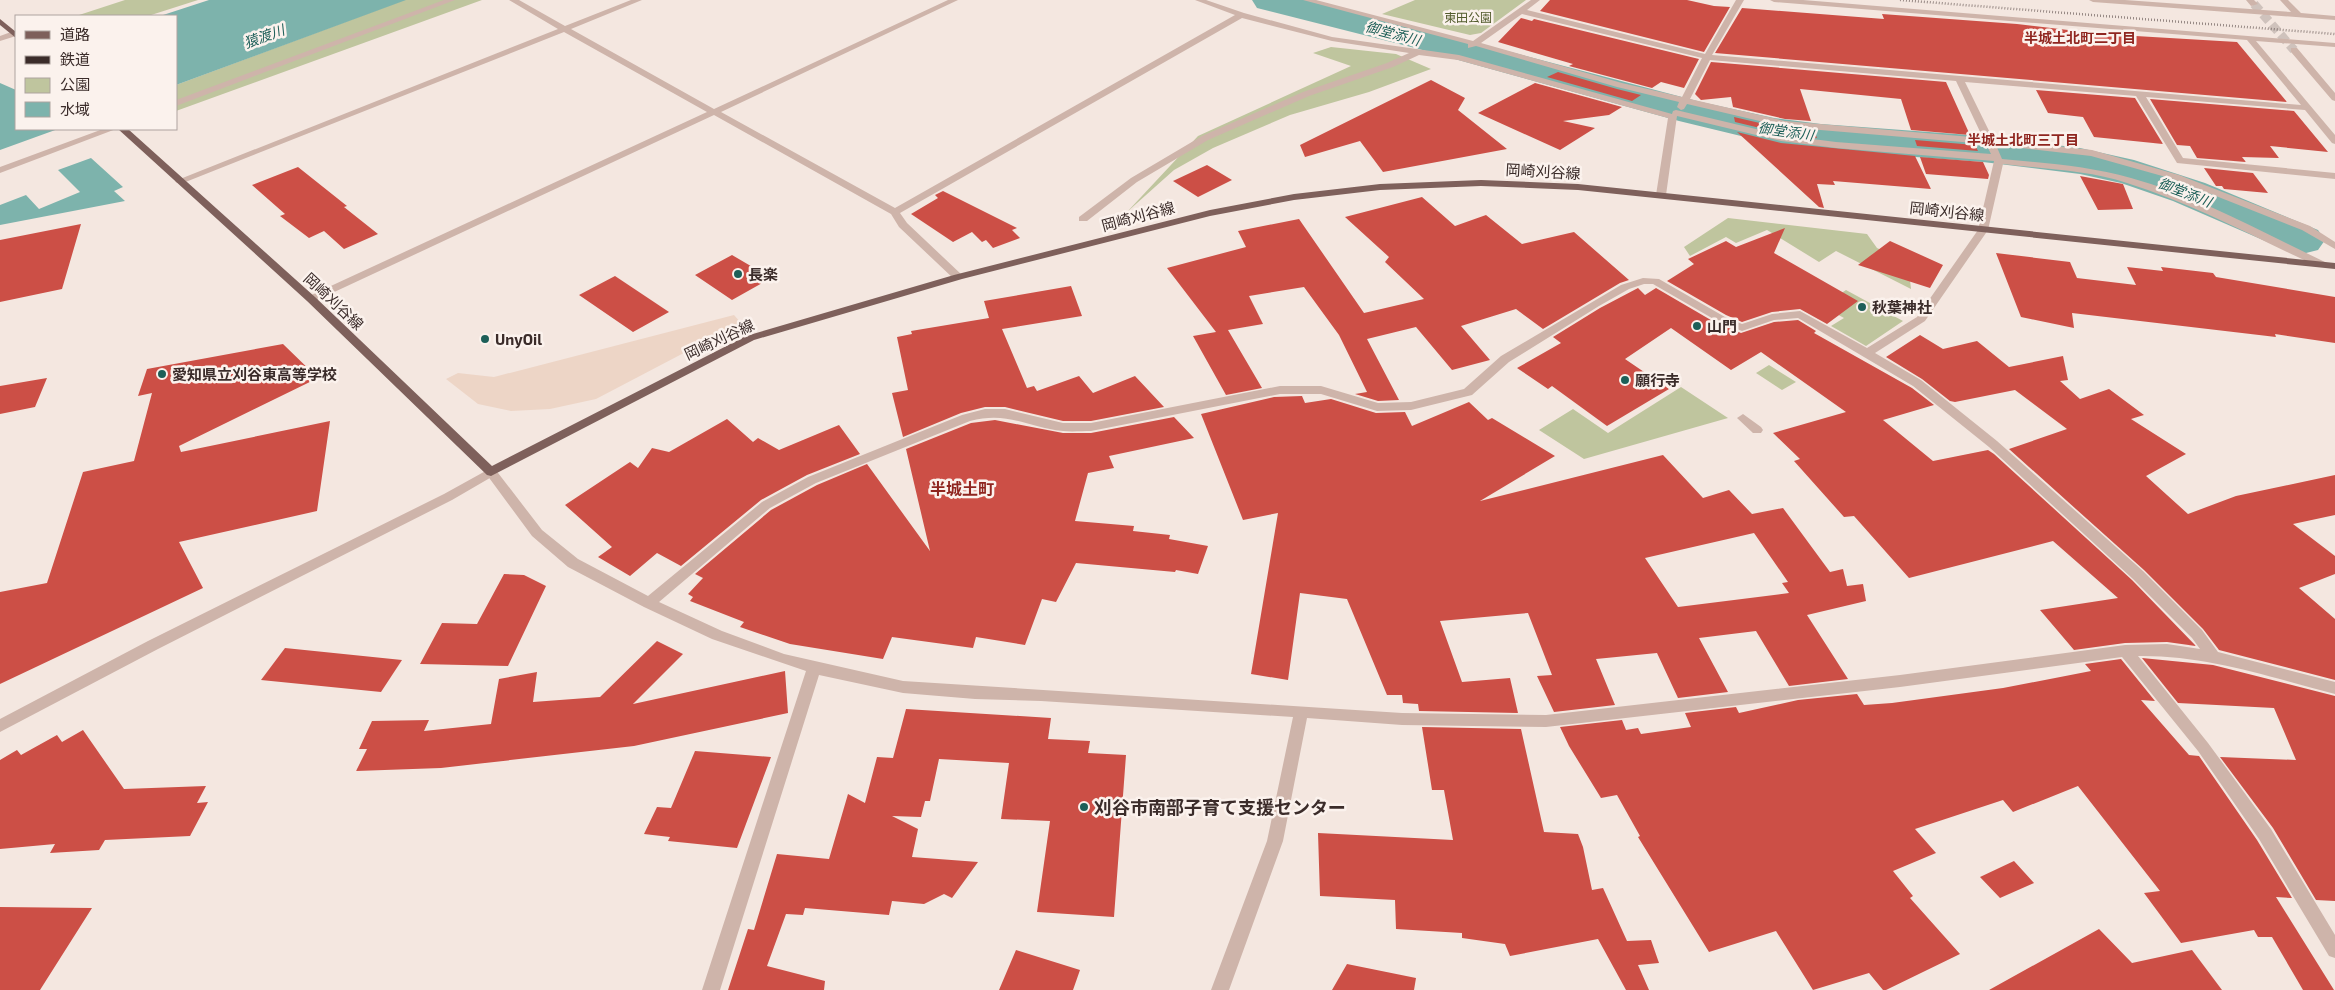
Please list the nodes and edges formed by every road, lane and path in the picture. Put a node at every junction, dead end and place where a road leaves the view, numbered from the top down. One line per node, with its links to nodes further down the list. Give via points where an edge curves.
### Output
1 (451, 0): 35 (street)
2 (513, 0): 19 (street)
3 (638, 0): 19 (street)
4 (954, 0): 37 (street)
5 (1199, 0): 15 (street)
6 (1308, 0): 23 (street)
7 (1536, 0): 14 (street)
8 (1740, 0): 29 (street)
9 (1774, 0): 22 (street)
10 (2093, 0): 13 (street)
11 (2218, 0): 13 (street)
12 (2284, 0): 16 (street)
13 (2226, 10): 16 (street)
14 (1520, 11): 23 (street); 29 (street)
15 (1241, 15): 27 (street, via 1332,38); 48 (street)
16 (2298, 15): 17 (street)
17 (2335, 18)
18 (0, 21): 20 (main road)
19 (566, 28): 37 (street); 46 (street)
20 (15, 35): 21 (street)
21 (0, 39)
22 (2250, 39): 24 (street); 36 (street)
23 (1474, 43): 30 (street); 34 (street)
24 (2324, 44): 25 (street); 28 (street)
25 (2335, 46)
26 (2294, 50): 33 (street)
27 (1418, 52): 30 (street); 49 (street, via 1306,94 1205,138 1134,180)
28 (2335, 56)
29 (1707, 57): 31 (street); 34 (street)
30 (1460, 58): 38 (street)
31 (1959, 80): 32 (street); 42 (street)
32 (2140, 95): 36 (street); 45 (street, via 2180,161)
33 (2335, 98)
34 (1685, 100): 38 (street); 42 (street, via 1785,124)
35 (178, 103)
36 (2308, 108): 41 (street)
37 (714, 112): 48 (street); 55 (street)
38 (1674, 115): 43 (street, via 1780,138); 47 (street)
39 (108, 130): 44 (street)
40 (124, 130): 46 (main road, 岡崎刈谷線)
41 (2335, 141)
42 (1989, 142): 43 (street); 51 (street, via 2092,153 2135,164 2306,228)
43 (1998, 159): 50 (street); 52 (street, via 2083,170 2129,180 2189,202)
44 (0, 170)
45 (2335, 176)
46 (180, 181): 55 (main road, 岡崎刈谷線)
47 (1661, 195): 50 (main road, 岡崎刈谷線); 54 (main road, 岡崎刈谷線, via 1481,183 1380,187 1294,197 1210,213)
48 (895, 212): 54 (street, via 904,225)
49 (1083, 219)
50 (1984, 230): 52 (main road, 岡崎刈谷線); 56 (street, via 1921,319)
51 (2335, 246)
52 (2323, 265): 53 (main road, 岡崎刈谷線)
53 (2335, 266)
54 (958, 277): 59 (main road, 岡崎刈谷線, via 750,338)
55 (311, 299): 59 (main road, 岡崎刈谷線)
56 (1866, 354): 60 (street, via 1800,314 1772,317 1742,328 1655,281 1643,281 1624,287 1534,340 1505,359 1468,392 1411,406 1377,407 1321,390 1300,388 1091,427 1064,427 1005,413 985,413 812,480 766,505); 62 (street, via 1917,382 1993,444 2138,575 2197,634)
57 (1743, 418): 58 (street)
58 (1756, 430)
59 (491, 472): 60 (street, via 537,533 573,563); 66 (street)
60 (649, 603): 63 (street, via 717,636)
61 (2125, 651): 62 (street, via 2167,650); 65 (street, via 1900,682 1546,721 1402,719); 67 (street, via 2203,747 2265,834)
62 (2213, 656): 64 (street)
63 (814, 668): 65 (street, via 904,687); 68 (street)
64 (2335, 688)
65 (1301, 711): 69 (street, via 1275,841)
66 (0, 726)
67 (2335, 950)
68 (712, 990)
69 (1220, 990)

